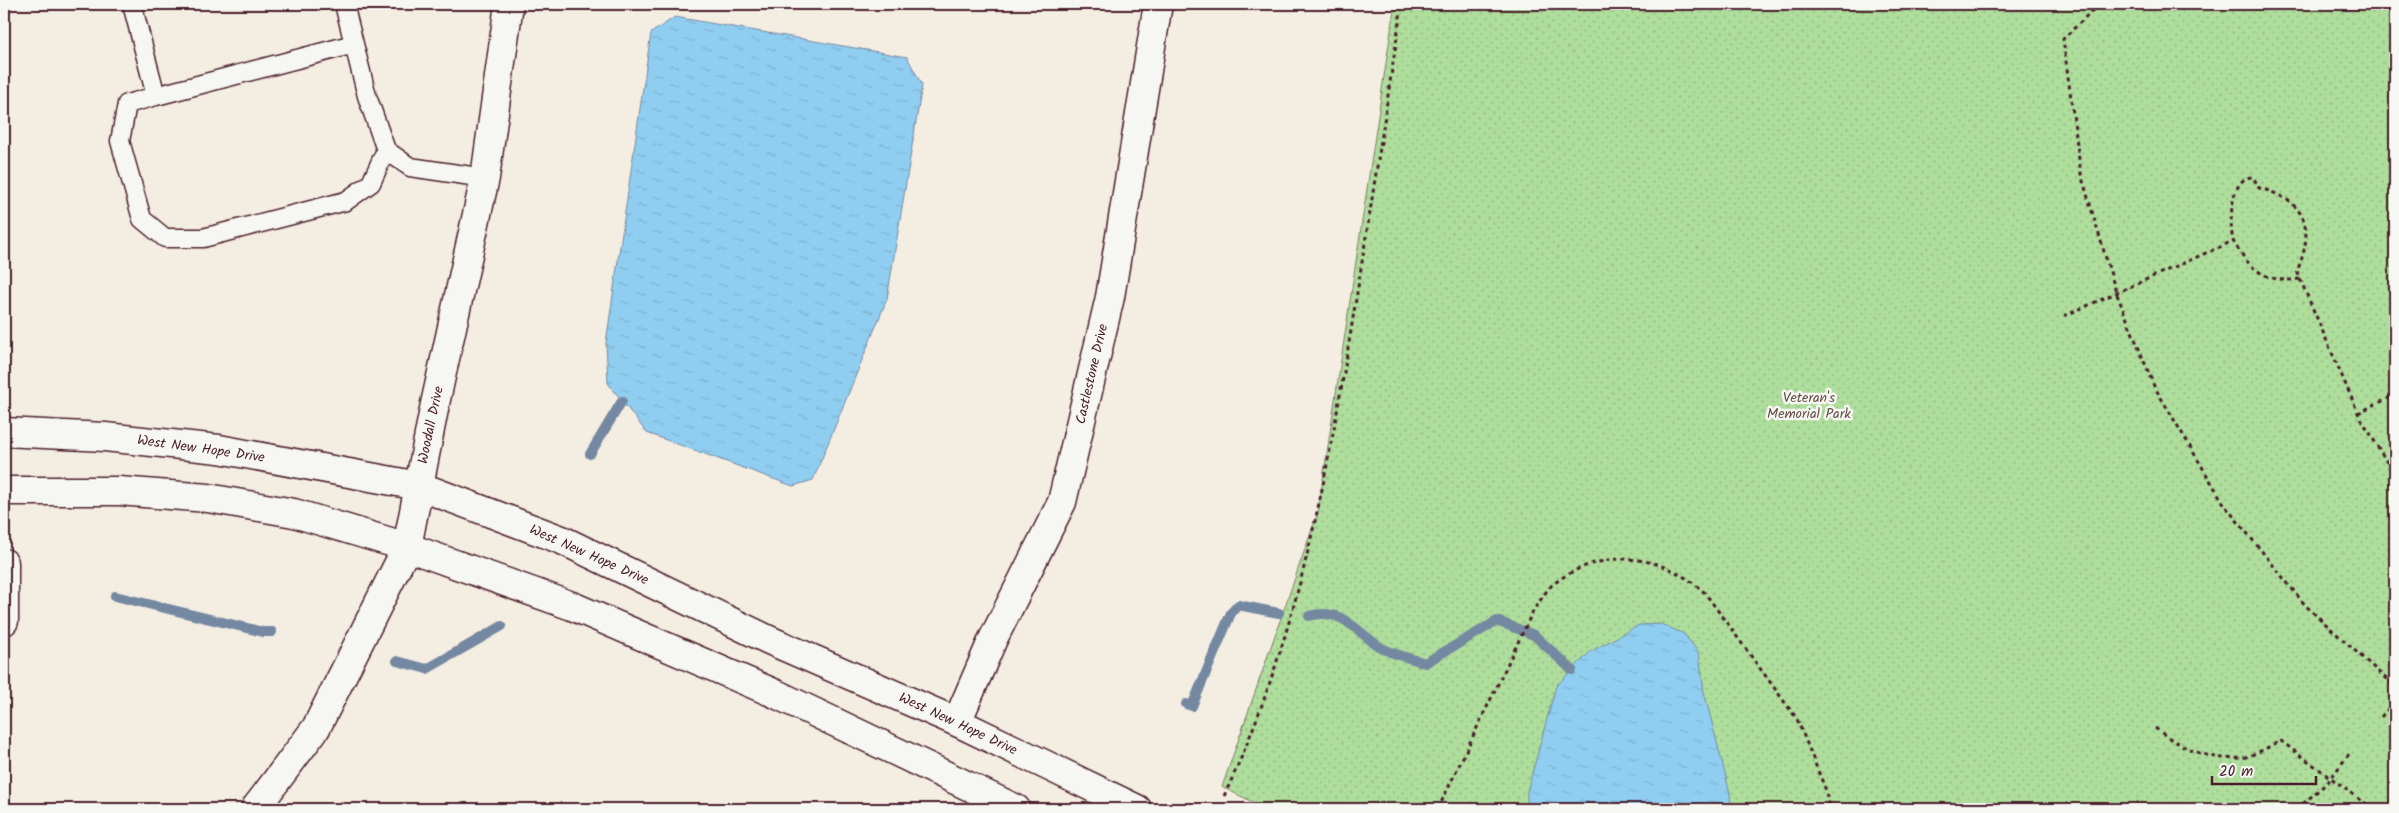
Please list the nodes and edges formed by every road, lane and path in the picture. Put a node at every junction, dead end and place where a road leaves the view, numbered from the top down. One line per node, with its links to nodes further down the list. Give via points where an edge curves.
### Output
1 (132, 4): 8 (lane)
2 (344, 4): 7 (lane)
3 (509, 4): 10 (main road, Woodall Drive)
4 (1158, 4): 27 (main road, Castlestone Drive, via 1110,297 1062,502 992,639)
5 (1402, 4): 31 (path, via 1349,345 1313,535 1271,678 1244,754)
6 (2099, 4): 13 (path, via 2063,39 2081,174)
7 (354, 44): 8 (lane); 9 (lane, via 367,96)
8 (156, 96): 9 (lane, via 126,104 120,141 142,219 165,238 203,238 346,201 371,183)
9 (386, 150): 10 (lane, via 410,167)
10 (485, 178): 19 (main road, Woodall Drive)
11 (2233, 241): 12 (path, via 2260,274 2275,280); 12 (path, via 2233,196 2242,181 2254,177 2259,188 2279,193 2301,214 2306,245 2297,271); 13 (path)
12 (2300, 279): 16 (path)
13 (2116, 292): 14 (path); 24 (path, via 2154,386 2226,507 2306,606)
14 (2064, 316)
15 (2395, 395): 16 (path)
16 (2358, 412): 18 (path)
17 (4, 432): 19 (main road, West New Hope Drive, via 105,437 219,449)
18 (2395, 476)
19 (419, 486): 21 (main road, Woodall Drive); 27 (main road, West New Hope Drive, via 562,540 769,640)
20 (4, 491): 21 (main road, via 119,491 208,498 294,514)
21 (407, 547): 32 (main road, Woodall Drive, via 316,728); 33 (main road, via 581,610 776,694)
22 (4, 563): 23 (main road)
23 (4, 621)
24 (2395, 688)
25 (2395, 701): 26 (path)
26 (2381, 717)
27 (957, 722): 34 (main road, West New Hope Drive)
28 (2154, 728): 30 (path, via 2176,743 2204,755 2243,758 2281,741)
29 (2350, 754): 30 (path)
30 (2331, 778): 37 (path); 38 (path)
31 (1224, 796)
32 (260, 807)
33 (1016, 809)
34 (1137, 809)
35 (1438, 809): 36 (path, via 1534,609 1554,582 1583,566 1615,559 1638,559 1663,565 1689,578 1705,593 1798,720 1826,788)
36 (1830, 809)
37 (2298, 809)
38 (2373, 809)

